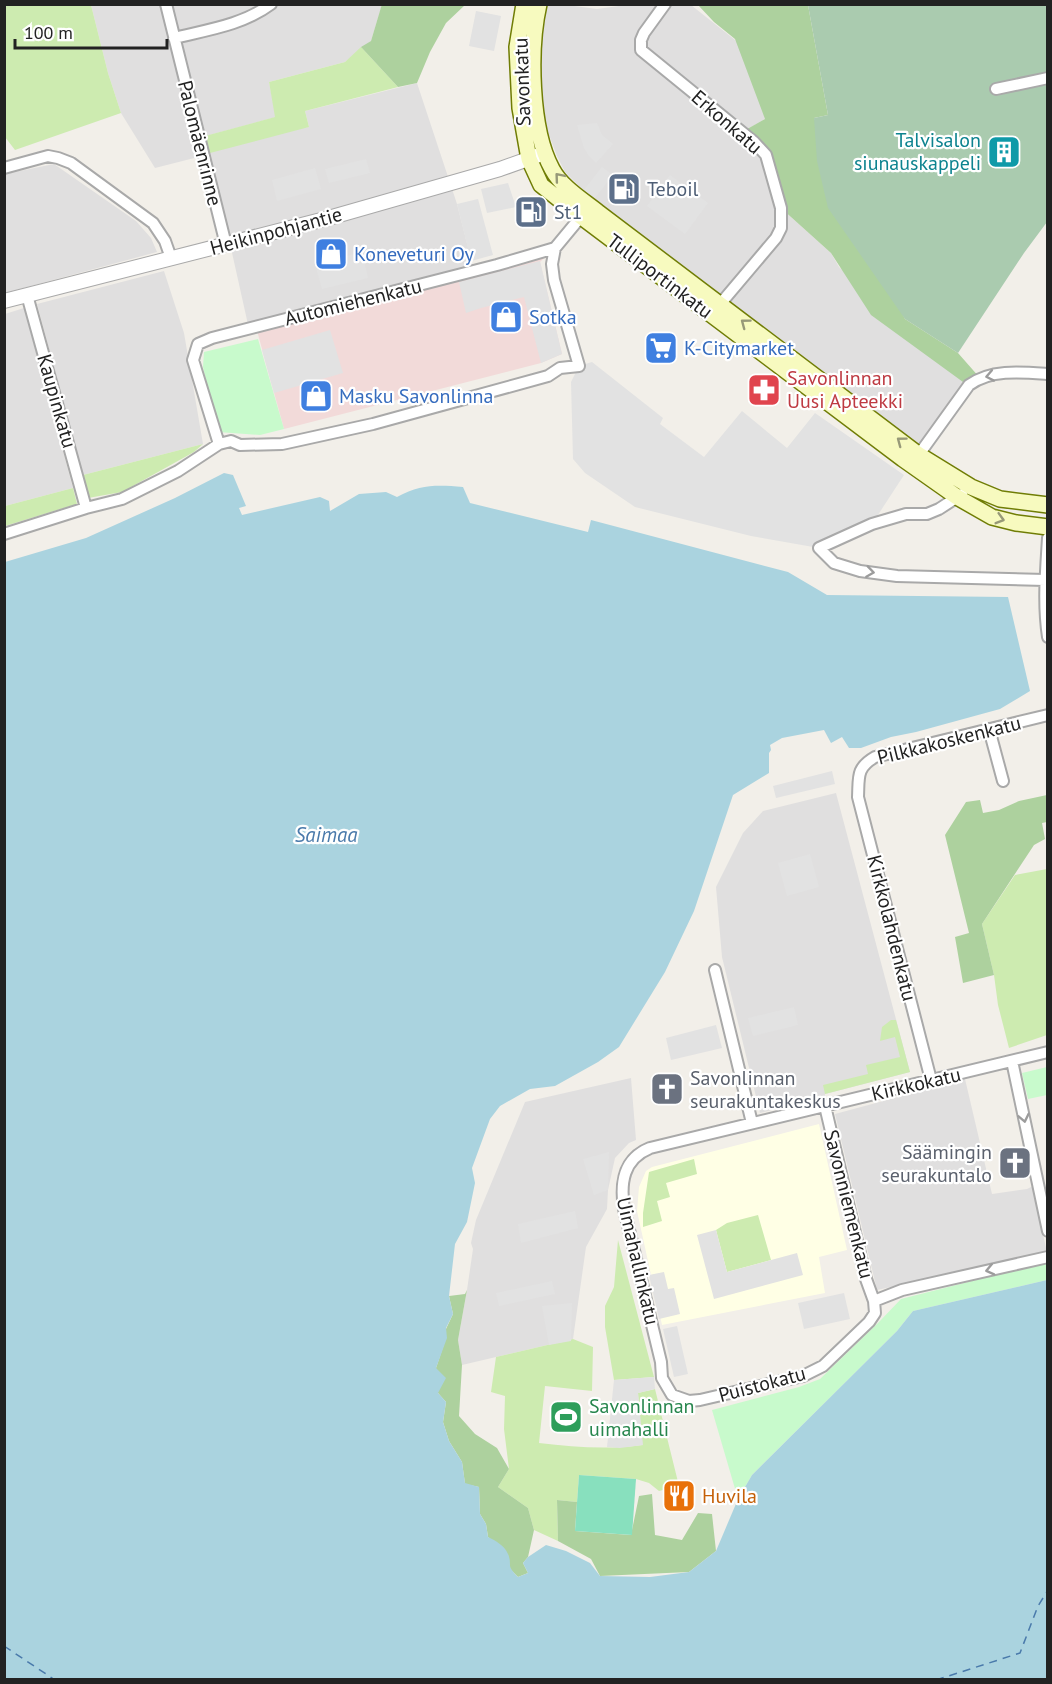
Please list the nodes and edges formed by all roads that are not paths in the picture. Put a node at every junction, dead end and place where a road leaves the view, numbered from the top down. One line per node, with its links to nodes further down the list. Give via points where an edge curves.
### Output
1 (166, 4): 6 (street, Palomäenrinne)
2 (271, 4): 6 (street, via 243,21)
3 (524, 4): 10 (main road, Savonkatu, via 517,47 520,108)
4 (540, 4): 9 (main road, Savonkatu, via 533,48 535,105)
5 (665, 4): 18 (street, Erkonkatu, via 640,40 642,50 766,155 781,208 781,228 776,238)
6 (174, 38): 13 (street, Palomäenrinne)
7 (1047, 78): 8 (street)
8 (996, 89)
9 (545, 153): 10 (street, Heikinpohjantie); 12 (main road, Tulliportinkatu, one-way to 9, via 552,169)
10 (529, 159): 12 (main road, Tulliportinkatu, via 541,185); 13 (street, Heikinpohjantie)
11 (4, 168): 15 (street, via 48,156 71,164 153,223)
12 (586, 212): 14 (street); 18 (main road, Tulliportinkatu)
13 (226, 245): 15 (street, Heikinpohjantie)
14 (555, 248): 20 (street, Automiehenkatu, via 198,344 193,360); 20 (street, via 554,280 579,366 560,368 548,376 388,420 292,442)
15 (171, 258): 16 (street, Heikinpohjantie)
16 (27, 295): 17 (street, Heikinpohjantie); 25 (street, Kaupinkatu)
17 (4, 301)
18 (716, 309): 21 (main road, Tulliportinkatu)
19 (1047, 374): 21 (street, one-way to 21, via 1014,372 980,378 969,385)
20 (219, 444): 25 (street, via 178,471 122,499)
21 (915, 460): 22 (main road, Tulliportinkatu); 23 (main road, Tulliportinkatu)
22 (971, 487): 23 (street); 24 (main road, Tulliportinkatu, via 1000,499)
23 (957, 497): 26 (main road, Tulliportinkatu, one-way to 26, via 992,517); 29 (street, one-way to 29, via 927,514 906,514 872,524 819,548 834,563 860,571 897,576)
24 (1047, 505)
25 (86, 507): 27 (street)
26 (1047, 527)
27 (4, 534)
28 (1047, 538): 29 (street)
29 (1046, 580): 30 (street)
30 (1047, 637)
31 (1047, 715): 32 (street, Pilkkakoskenkatu)
32 (989, 729): 33 (street, Pilkkakoskenkatu, via 875,757 867,761); 34 (street)
33 (858, 775): 38 (street, Kirkkolahdenkatu, via 858,797)
34 (1003, 781)
35 (715, 970): 40 (street)
36 (1047, 1052): 37 (street, Kirkkokatu)
37 (1012, 1061): 38 (street, Kirkkokatu); 42 (street, one-way to 42)
38 (931, 1080): 39 (street, Kirkkokatu)
39 (825, 1106): 40 (street, Kirkkokatu); 44 (street, Savonniemenkatu)
40 (752, 1123): 41 (street, Kirkkokatu)
41 (644, 1150): 45 (street, Uimahallinkatu, via 627,1168 621,1193)
42 (1047, 1231)
43 (1047, 1257): 44 (street, one-way to 44, via 902,1290)
44 (874, 1301): 45 (street, Puistokatu, via 875,1313 869,1322 823,1366 803,1376 689,1401 672,1395)
45 (662, 1378)

